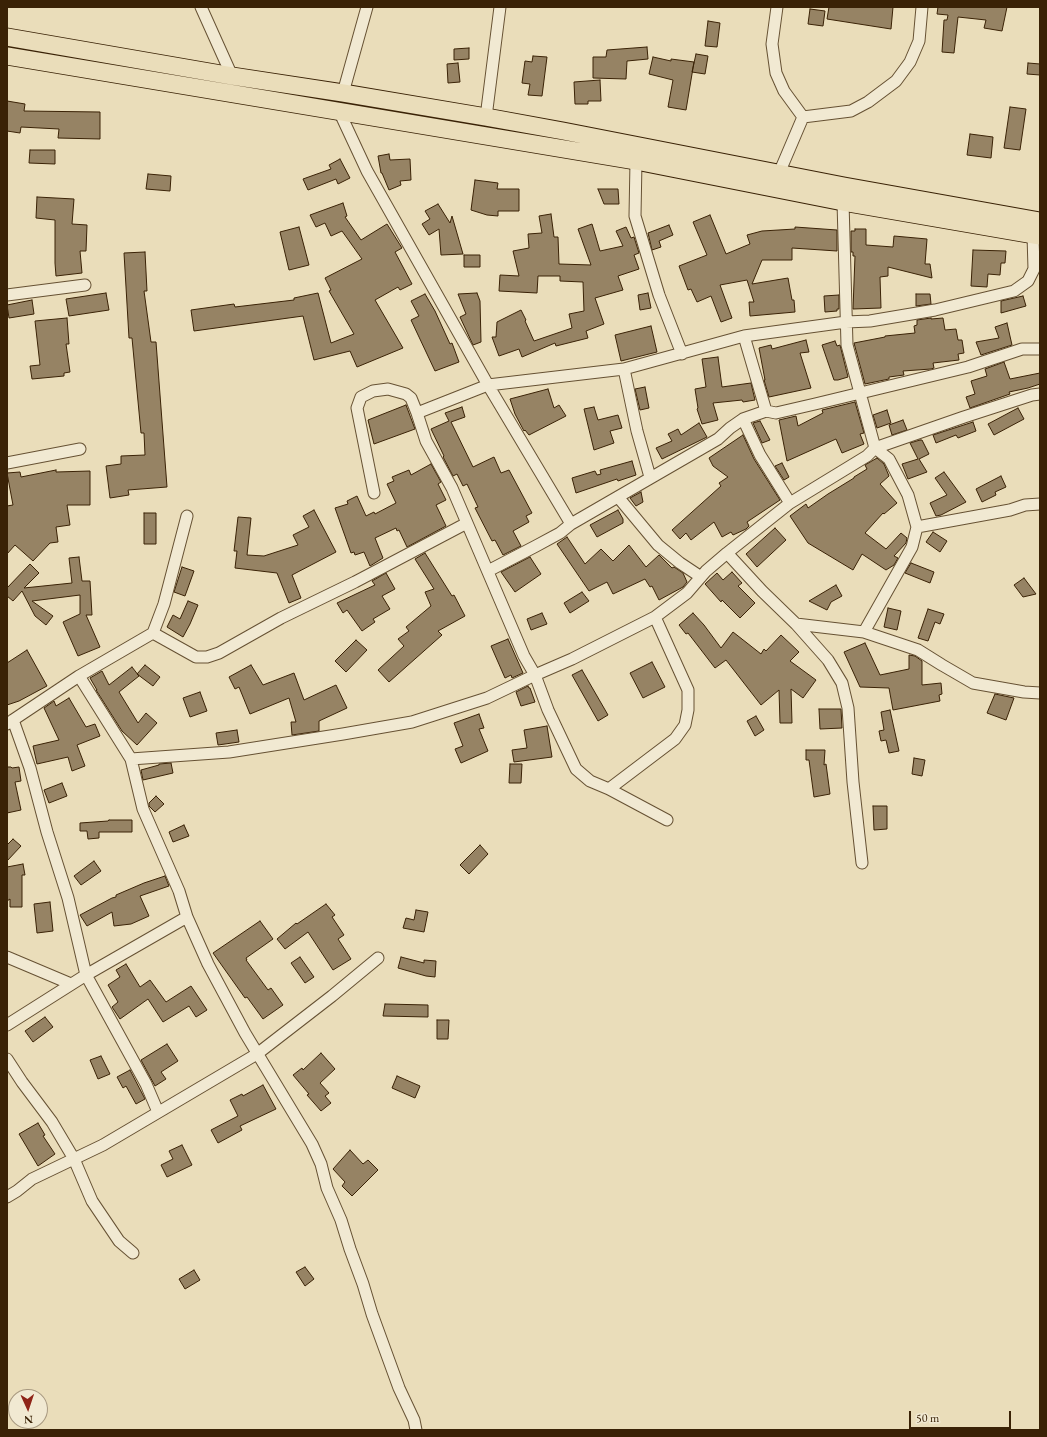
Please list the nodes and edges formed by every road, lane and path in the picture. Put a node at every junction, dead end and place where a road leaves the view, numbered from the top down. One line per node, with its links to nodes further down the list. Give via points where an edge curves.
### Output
1 (201, 7): 8 (street)
2 (367, 7): 9 (street)
3 (500, 7): 11 (street)
4 (777, 7): 12 (street, via 772,44 776,73 784,91)
5 (922, 7): 12 (street, via 919,40 910,62 896,81 851,111)
6 (7, 37): 8 (main road)
7 (7, 56): 10 (main road)
8 (232, 76): 9 (main road)
9 (343, 93): 11 (main road)
10 (339, 111): 13 (main road); 24 (street, via 367,171)
11 (486, 117): 14 (main road, via 571,132)
12 (803, 117): 14 (street)
13 (636, 161): 14 (main road); 22 (street, via 635,216 659,295)
14 (776, 181): 15 (main road); 16 (main road)
15 (843, 202): 16 (main road); 19 (street)
16 (1038, 231): 19 (street, via 1034,269 1028,281 1014,291 935,310 870,321)
17 (84, 285): 18 (street)
18 (7, 295)
19 (846, 322): 20 (street); 25 (street, via 847,345)
20 (744, 336): 22 (street); 27 (street)
21 (1040, 348): 25 (street, via 1022,348 968,367)
22 (682, 354): 23 (street)
23 (624, 369): 24 (street); 33 (street)
24 (488, 385): 28 (street); 40 (street)
25 (860, 393): 27 (street, via 776,413); 30 (street)
26 (1040, 394): 30 (street)
27 (766, 411): 29 (street)
28 (417, 413): 34 (street, via 411,398 400,392 373,391 360,399 357,408); 39 (street, via 426,441 452,488)
29 (743, 419): 33 (street, via 718,439); 36 (street, via 760,455)
30 (875, 448): 36 (street, via 867,456); 41 (street, via 889,459 908,495)
31 (80, 449): 32 (street)
32 (7, 463)
33 (650, 478): 35 (street)
34 (374, 493)
35 (618, 497): 40 (street); 44 (street, via 658,545)
36 (790, 503): 42 (street)
37 (1040, 504): 41 (street, via 1025,504 1010,510)
38 (187, 516): 48 (street, via 168,590)
39 (467, 523): 43 (street); 48 (street, via 281,618 219,653 196,657)
40 (571, 524): 43 (street)
41 (917, 527): 47 (street, via 912,547)
42 (726, 553): 44 (street); 46 (street)
43 (488, 571): 49 (street, via 524,656)
44 (701, 577): 45 (street, via 687,593)
45 (655, 617): 49 (street); 54 (street, via 688,690 685,725 675,739)
46 (796, 624): 47 (street); 56 (street, via 828,660 842,683 848,708)
47 (864, 632): 51 (street, via 918,650 973,683)
48 (153, 633): 50 (street)
49 (535, 675): 53 (street, via 487,698 412,722 229,752); 54 (street, via 548,710 576,769 590,781)
50 (79, 676): 52 (street); 53 (street)
51 (1040, 693)
52 (10, 722): 60 (street, via 30,768 68,898)
53 (131, 758): 57 (street, via 143,809 179,891)
54 (609, 789): 55 (street)
55 (667, 820)
56 (862, 864)
57 (187, 917): 60 (street); 63 (street, via 208,964)
58 (7, 957): 61 (street)
59 (378, 958): 63 (street)
60 (86, 975): 61 (street); 65 (street, via 146,1084)
61 (71, 984): 62 (street)
62 (7, 1025)
63 (257, 1054): 65 (street); 69 (street, via 312,1144 321,1164 327,1188 341,1220 372,1314)
64 (7, 1059): 66 (street, via 52,1122)
65 (158, 1112): 66 (street)
66 (74, 1159): 67 (street, via 32,1179); 68 (street, via 92,1201 119,1241)
67 (7, 1197)
68 (133, 1253)
69 (416, 1430)

